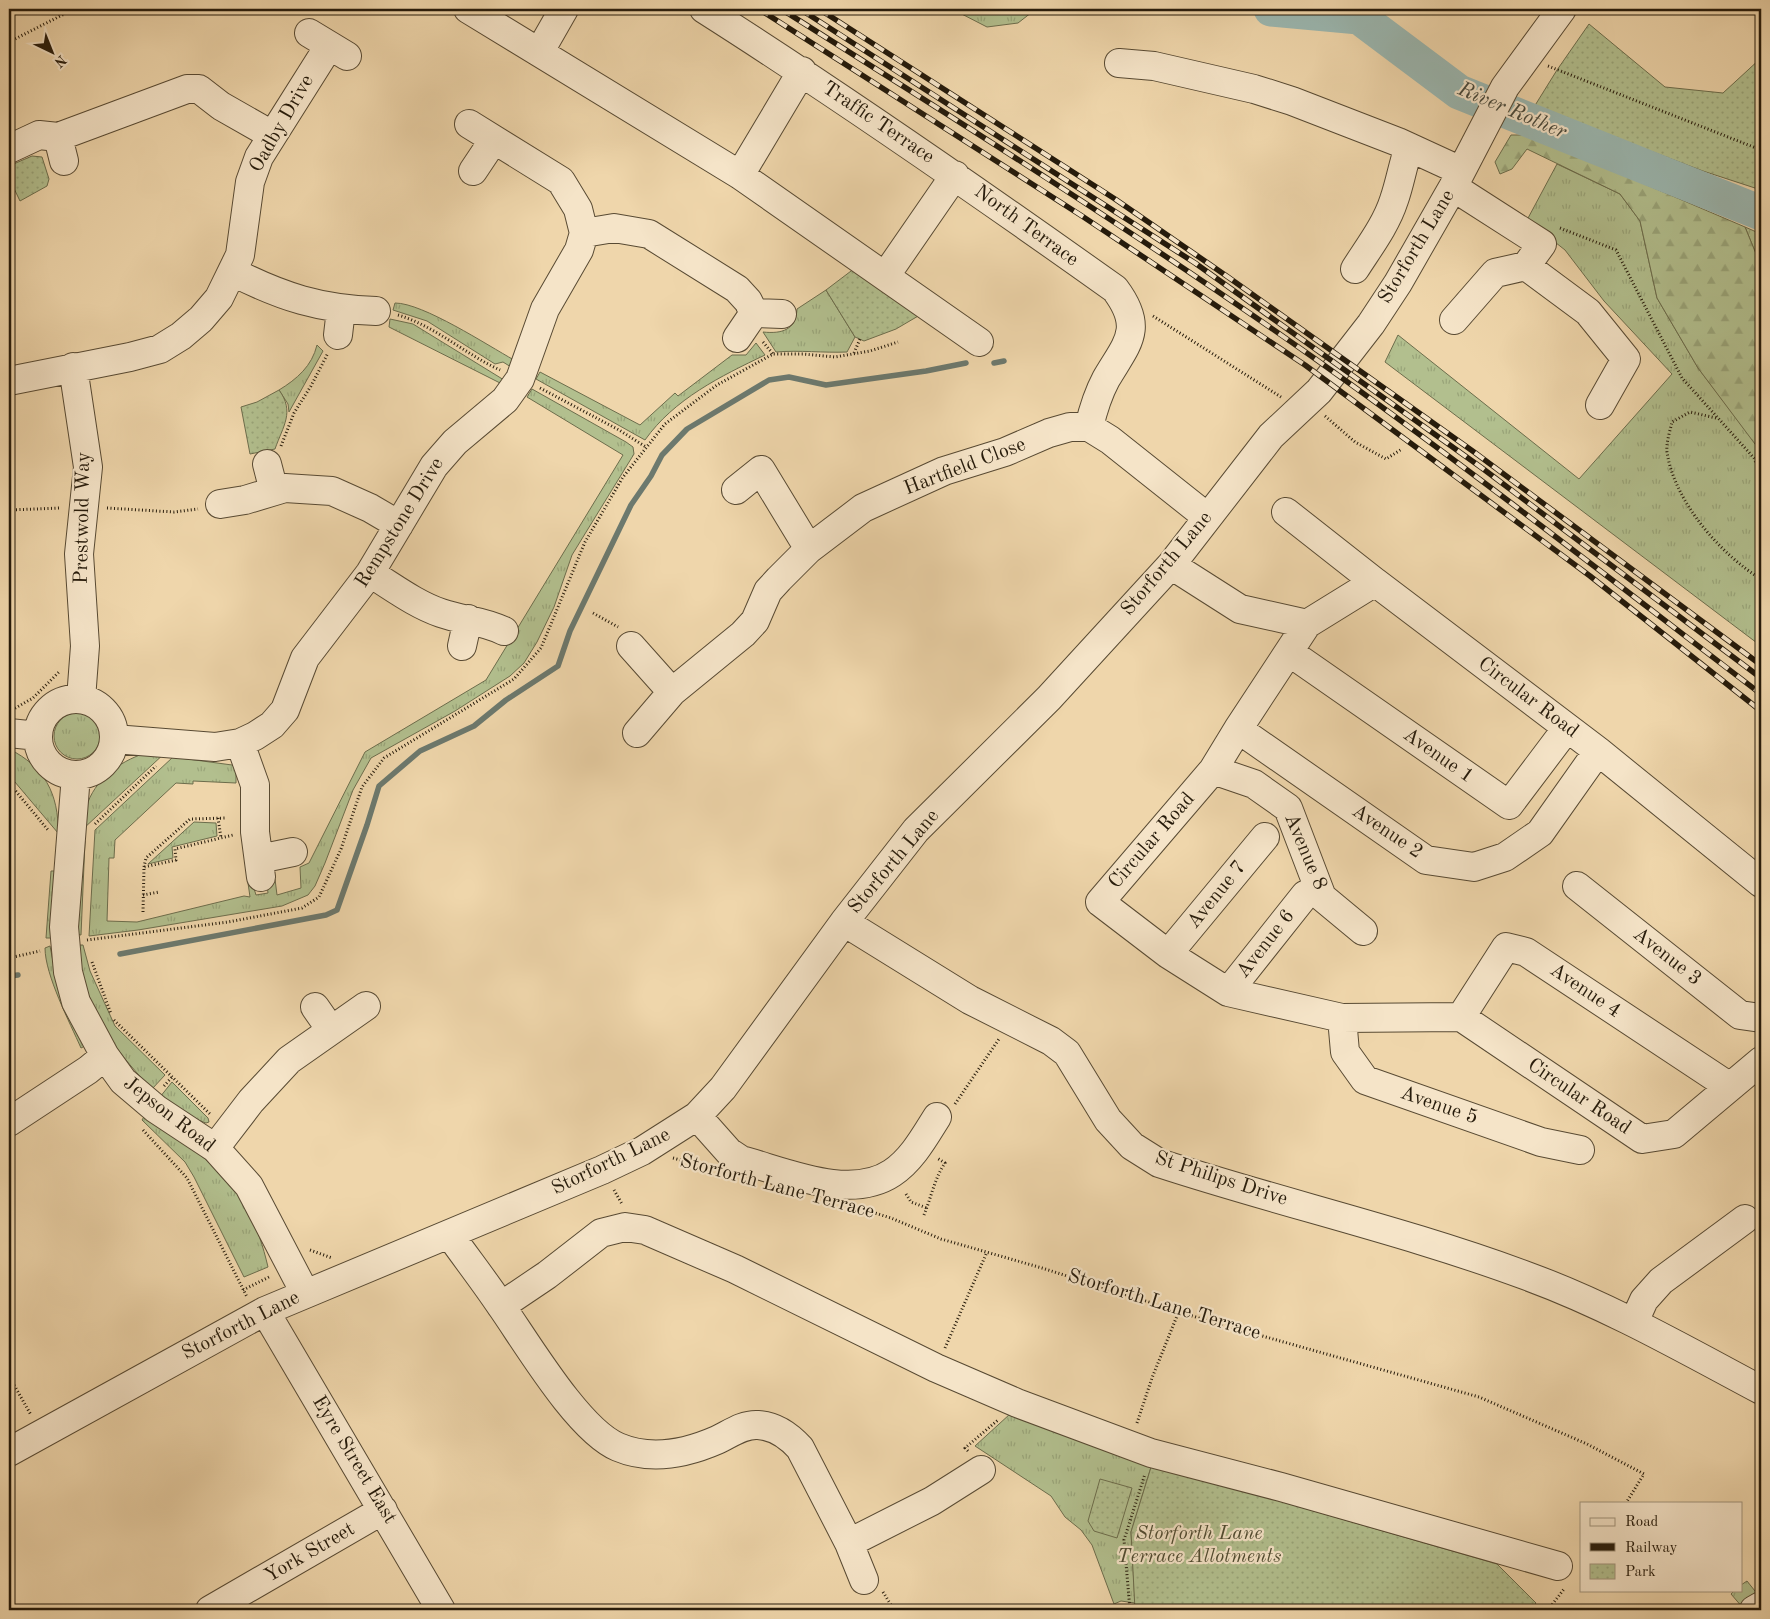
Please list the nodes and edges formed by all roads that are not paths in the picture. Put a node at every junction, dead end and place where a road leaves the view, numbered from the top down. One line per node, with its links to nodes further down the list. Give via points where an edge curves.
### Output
1 (468, 9): 6 (street)
2 (564, 9): 6 (street)
3 (704, 9): 8 (street, Traffic Terrace)
4 (1562, 9): 17 (street, Storforth Lane, via 1505,87)
5 (328, 45): 10 (street, Oadby Drive)
6 (540, 51): 16 (street)
7 (1119, 63): 12 (street, via 1154,66 1254,89)
8 (802, 71): 15 (street, Traffic Terrace); 16 (street)
9 (469, 124): 11 (street)
10 (272, 136): 13 (street, via 199,90 187,90 61,149 39,135); 21 (street, Oadby Drive, via 259,157 250,182 240,255)
11 (493, 141): 14 (street); 18 (street, via 561,181 578,209)
12 (1409, 147): 17 (street); 20 (street, via 1387,217)
13 (9, 149)
14 (473, 171)
15 (955, 175): 22 (street); 32 (street, North Terrace, via 1115,290 1127,306 1131,325 1128,346 1106,380 1095,404)
16 (740, 176): 22 (street)
17 (1457, 179): 19 (street, via 1542,244); 38 (street, Storforth Lane, via 1371,324 1342,363 1271,436)
18 (584, 233): 24 (street, via 614,228 649,234 737,289 748,300); 39 (street, Rempstone Drive, via 579,250 545,309 520,379 505,400 444,453)
19 (1526, 266): 26 (street, via 1495,273); 31 (street, via 1588,312 1626,359)
20 (1355, 268)
21 (233, 272): 23 (street, via 339,322); 29 (street, Oadby Drive, via 219,298 201,318 160,349)
22 (886, 275): 28 (street)
23 (376, 311)
24 (754, 313): 25 (street); 27 (street)
25 (782, 314)
26 (1454, 320)
27 (737, 338)
28 (979, 342)
29 (74, 367): 30 (street, Oadby Drive); 51 (street, Prestwold Way, via 88,467 79,554 85,646)
30 (9, 380)
31 (1600, 405)
32 (1090, 427): 38 (street); 40 (street, Hartfield Close, via 1063,429 944,471 863,508)
33 (268, 464): 35 (street)
34 (736, 490): 40 (street, via 761,470)
35 (274, 492): 36 (street); 39 (street, via 285,488 332,491)
36 (220, 504)
37 (1286, 512): 43 (street)
38 (1206, 517): 41 (street, Storforth Lane)
39 (399, 525): 42 (street, Rempstone Drive)
40 (809, 549): 50 (street, Hartfield Close, via 768,591 756,621)
41 (1171, 565): 45 (street, via 1240,609); 67 (street, Storforth Lane, via 1049,698 916,830)
42 (370, 573): 44 (street, via 417,602 442,613); 58 (street, Rempstone Drive, via 305,658 285,710 272,725)
43 (1375, 582): 45 (street, Circular Road); 52 (street, Circular Road)
44 (468, 619): 46 (street, via 485,622); 47 (street)
45 (1307, 624): 49 (street, Circular Road)
46 (504, 632)
47 (462, 646)
48 (631, 646): 50 (street)
49 (1288, 652): 52 (street, Avenue 1, via 1509,806); 53 (street, Circular Road)
50 (672, 692): 55 (street, Hartfield Close)
51 (81, 699): 56 (street, via 68,699 51,708 40,724); 57 (street, via 106,712)
52 (1567, 728): 59 (street, Circular Road)
53 (1238, 729): 59 (street, Avenue 2, via 1426,860 1474,867 1505,857 1540,833); 60 (street, Circular Road)
54 (9, 733): 56 (street)
55 (637, 733)
56 (38, 736): 61 (street, via 45,758 58,770)
57 (114, 739): 58 (street, Rempstone Drive, via 215,747); 61 (street, via 111,753 102,765)
58 (240, 743): 63 (street, via 255,784 260,868)
59 (1598, 751): 64 (street, Circular Road)
60 (1213, 770): 68 (street, Avenue 8, via 1254,784 1288,808 1322,897); 69 (street, Circular Road, via 1100,902)
61 (76, 775): 77 (street, Jepson Road, via 81,940 68,972 76,1002)
62 (1265, 836): 69 (street, Avenue 7)
63 (293, 852)
64 (1761, 883)
65 (1577, 886): 75 (street, Avenue 3, via 1740,1014)
66 (1305, 895): 70 (street, Avenue 6)
67 (844, 922): 81 (street, Storforth Lane, via 723,1088); 92 (street, St Philips Drive, via 970,1000 1051,1040 1066,1053 1108,1120 1132,1146 1159,1163 1404,1234 1528,1276)
68 (1363, 932)
69 (1168, 954): 70 (street, Circular Road)
70 (1228, 992): 74 (street, Circular Road)
71 (366, 1006): 76 (street)
72 (315, 1007): 76 (street)
73 (1461, 1017): 74 (street, Circular Road); 79 (street, Circular Road, via 1642,1139 1674,1134); 79 (street, Avenue 4, via 1506,947 1526,952)
74 (1342, 1018): 84 (street, Avenue 5, via 1345,1052 1365,1080 1541,1142)
75 (1761, 1018)
76 (331, 1030): 83 (street, via 289,1060)
77 (105, 1056): 80 (street, via 88,1070); 83 (street, Jepson Road, via 123,1080 152,1106)
78 (1761, 1061): 79 (street, Circular Road)
79 (1730, 1087)
80 (11, 1116)
81 (697, 1116): 82 (street, via 728,1152 742,1160 839,1186 869,1184 928,1152); 88 (street, Storforth Lane, via 642,1151)
82 (937, 1116)
83 (221, 1140): 89 (street, Jepson Road, via 299,1258)
84 (1580, 1150)
85 (622, 1205): 86 (street)
86 (645, 1230): 90 (street, via 625,1227 601,1233); 98 (street, via 735,1269 936,1368 1017,1403 1141,1449 1281,1487)
87 (1739, 1232): 92 (street, via 1661,1281 1644,1300)
88 (450, 1235): 89 (street, Storforth Lane); 90 (street)
89 (305, 1293): 91 (street, Storforth Lane)
90 (501, 1306): 97 (street, via 583,1420 617,1447 648,1456 682,1453 757,1424 789,1436 800,1448)
91 (261, 1313): 94 (street, Storforth Lane); 96 (street, Eyre Street East)
92 (1634, 1322): 93 (street, St Philips Drive)
93 (1761, 1390)
94 (9, 1452)
95 (982, 1470): 97 (street, via 932,1501)
96 (384, 1510): 101 (street, York Street); 102 (street, Eyre Street East)
97 (849, 1543): 99 (street)
98 (1547, 1572)
99 (864, 1580)
100 (1761, 1606): 103 (street)
101 (210, 1610)
102 (441, 1610)
103 (1754, 1610)

